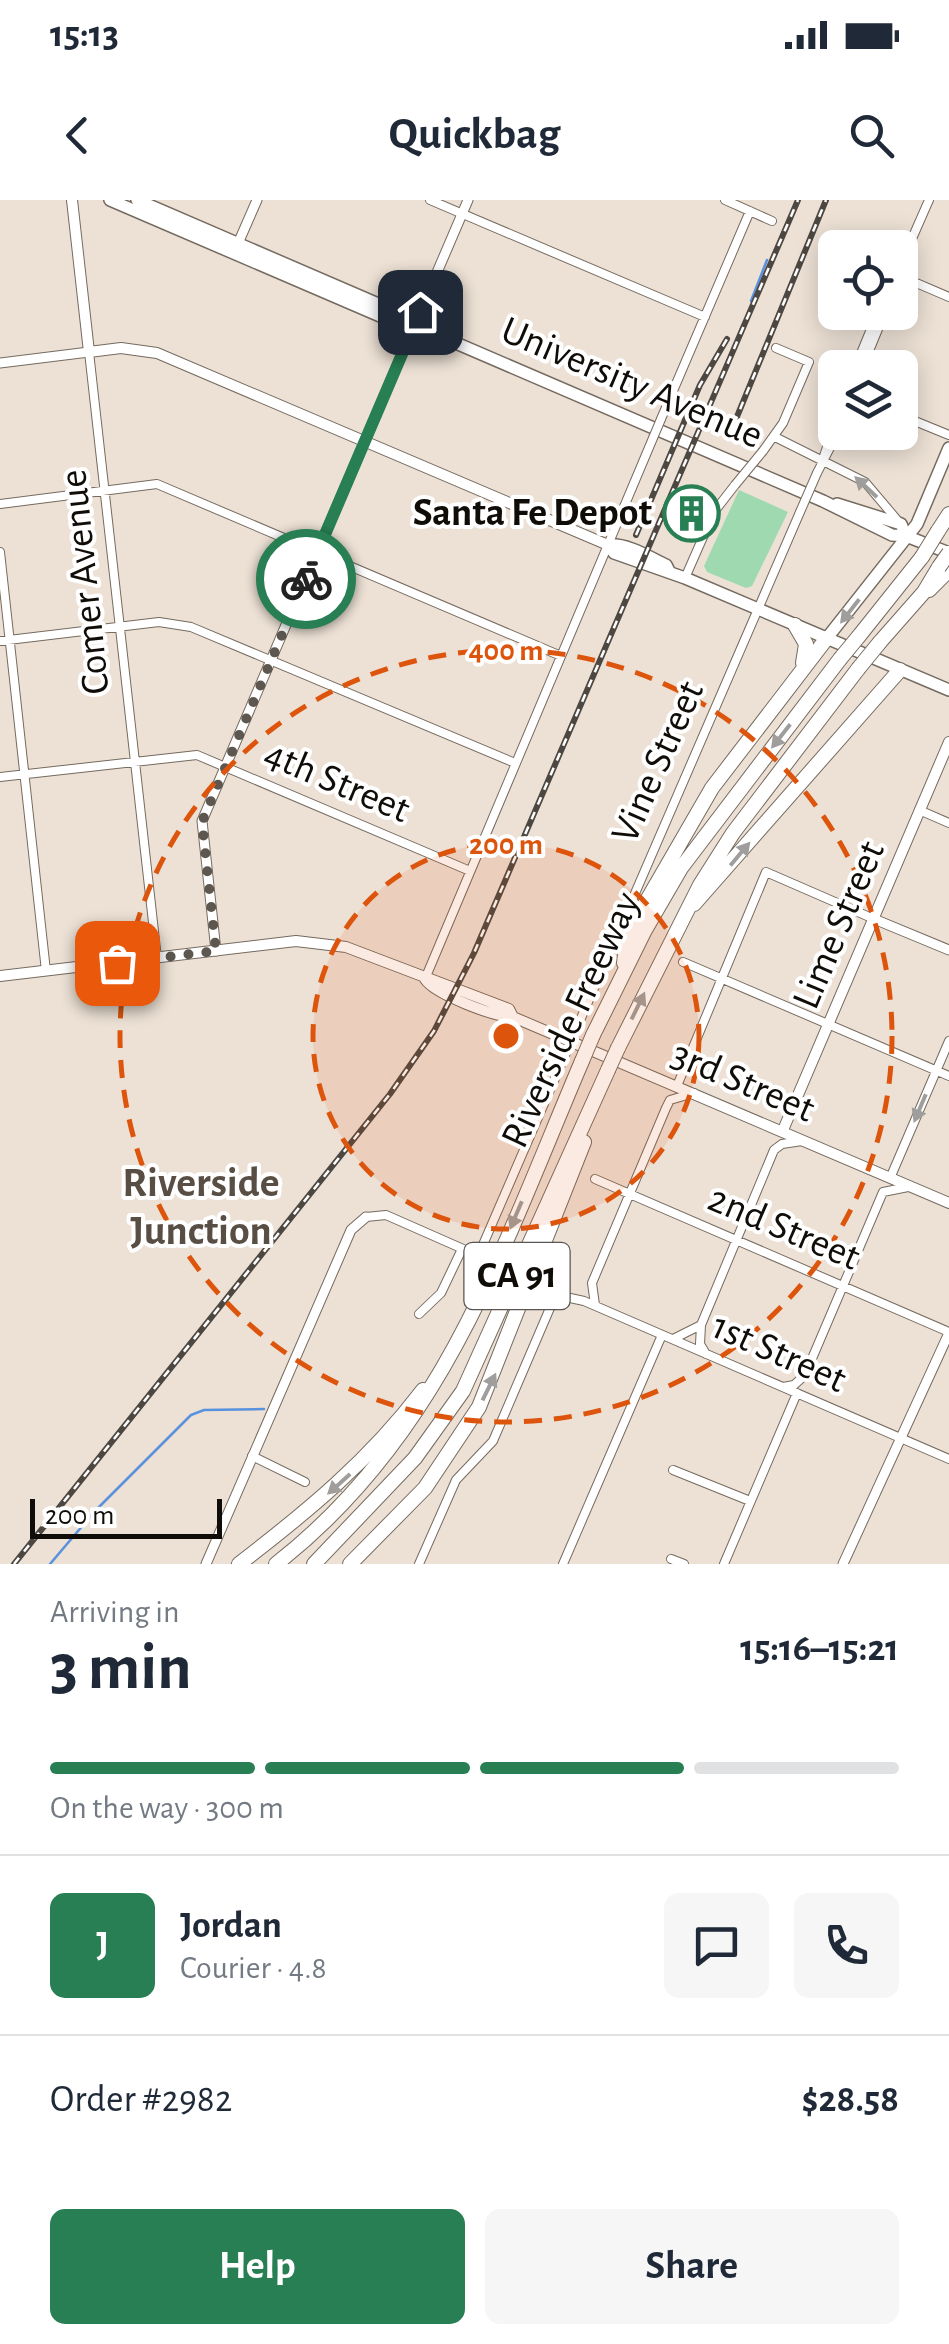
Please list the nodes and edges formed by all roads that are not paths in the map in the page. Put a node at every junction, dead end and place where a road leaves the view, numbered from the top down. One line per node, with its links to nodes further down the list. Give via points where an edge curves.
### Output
1 (72, 200): 19 (main road, Comer Avenue)
2 (137, 200): 13 (main road, University Avenue)
3 (257, 200): 13 (street)
4 (430, 200): 10 (street)
5 (468, 200): 10 (street)
6 (725, 200): 9 (street)
7 (929, 200): 12 (street)
8 (116, 201): 13 (main road, University Avenue)
9 (750, 211): 11 (street); 16 (street)
10 (462, 214): 16 (street); 17 (street)
11 (772, 221)
12 (916, 230)
13 (236, 248): 17 (main road, University Avenue, via 406,316)
14 (918, 284): 15 (street)
15 (949, 297)
16 (705, 317): 35 (street, bridge)
17 (414, 325): 24 (street); 30 (main road, University Avenue)
18 (776, 348): 23 (street, via 809,362)
19 (89, 352): 20 (street); 24 (main road, via 157,353); 29 (street, Comer Avenue)
20 (0, 364)
21 (918, 422): 22 (street)
22 (949, 435)
23 (775, 437): 28 (street); 41 (street, bridge, via 714,512)
24 (365, 441): 35 (main road); 38 (street)
25 (949, 448): 34 (main road, via 917,524)
26 (826, 450): 28 (street, Vine Street)
27 (828, 450): 28 (street, Vine Street)
28 (822, 461): 34 (street, one-way to 28, via 866,482); 42 (street, Vine Street, bridge)
29 (105, 491): 31 (street); 38 (street, via 157,484); 44 (street, Comer Avenue)
30 (823, 501): 33 (main road, University Avenue); 34 (main road, University Avenue)
31 (0, 504)
32 (949, 514): 68 (highway, Riverside Freeway / CA 91, one-way to 68, bridge, via 681,868)
33 (862, 522): 34 (main road, University Avenue, via 892,535); 39 (main road, via 884,540)
34 (903, 530): 37 (main road, University Avenue); 39 (main road)
35 (608, 545): 41 (main road); 47 (street)
36 (0, 552): 46 (street)
37 (949, 552): 40 (highway, Riverside Freeway / CA 91, bridge)
38 (317, 553): 47 (street); 48 (street)
39 (887, 562): 45 (main road, one-way to 45)
40 (945, 570): 61 (highway, Riverside Freeway / CA 91, bridge, via 858,668 733,833)
41 (685, 578): 42 (main road)
42 (756, 608): 43 (main road); 74 (street, Vine Street)
43 (794, 625): 45 (main road); 49 (highway, via 806,644)
44 (120, 626): 46 (street); 48 (street, via 159,622 190,628); 53 (street, Comer Avenue)
45 (827, 638): 49 (highway); 50 (main road)
46 (5, 640): 56 (street)
47 (561, 656): 54 (street)
48 (271, 660): 54 (street); 55 (street)
49 (801, 669): 68 (highway, via 682,837 627,935)
50 (900, 670): 51 (main road); 61 (highway, one-way to 50)
51 (949, 690)
52 (949, 742): 58 (main road, Lime Street)
53 (135, 762): 55 (street, 4th Street, via 198,755); 56 (street, 4th Street); 65 (street, Comer Avenue)
54 (516, 763): 60 (street)
55 (225, 767): 60 (street, 4th Street); 64 (street, via 202,822)
56 (24, 775): 57 (street, 4th Street); 67 (street)
57 (0, 778)
58 (920, 810): 59 (street); 62 (main road, Lime Street)
59 (949, 823)
60 (470, 872): 71 (street)
61 (682, 915): 77 (highway, Riverside Freeway / CA 91, one-way to 61, bridge)
62 (874, 919): 63 (street); 70 (street, via 766,872); 72 (main road, Lime Street)
63 (949, 950)
64 (216, 951): 65 (main road, 3rd Street); 71 (main road, 3rd Street, via 322,942)
65 (157, 958): 67 (main road, 3rd Street)
66 (683, 962): 70 (street)
67 (46, 971): 69 (main road, 3rd Street)
68 (622, 974): 96 (highway, Riverside Freeway / CA 91, one-way to 96, bridge)
69 (0, 976)
70 (719, 979): 72 (street); 78 (street)
71 (425, 980): 74 (main road, 3rd Street)
72 (829, 1025): 75 (street); 80 (main road, Lime Street)
73 (949, 1040): 75 (street)
74 (568, 1041): 78 (main road, 3rd Street); 89 (street, Vine Street, via 477,1252)
75 (936, 1070): 76 (street); 82 (street, one-way to 82)
76 (949, 1076)
77 (605, 1077): 115 (highway, Riverside Freeway / CA 91, via 463,1391 415,1458); 116 (highway, one-way to 77, via 397,1520 472,1419 503,1356)
78 (677, 1086): 79 (main road, 3rd Street)
79 (694, 1093): 80 (main road, 3rd Street); 85 (street, via 670,1100)
80 (783, 1130): 81 (main road, 3rd Street)
81 (807, 1140): 82 (main road, 3rd Street); 88 (street, via 774,1150)
82 (891, 1176): 84 (main road, 3rd Street)
83 (595, 1179): 85 (street, 2nd Street)
84 (912, 1186): 86 (main road, 3rd Street); 91 (street, via 883,1192)
85 (630, 1195): 88 (street, 2nd Street); 90 (street)
86 (949, 1203)
87 (366, 1217): 89 (street, via 386,1215); 106 (street, via 350,1230)
88 (737, 1240): 91 (street, 2nd Street); 95 (street)
89 (462, 1248): 94 (street, via 441,1293)
90 (592, 1283): 92 (street); 93 (street)
91 (843, 1286): 97 (street, 2nd Street); 101 (street)
92 (571, 1296): 93 (street, 1st Street); 117 (street, via 550,1308 493,1441 456,1480)
93 (596, 1306): 98 (street, 1st Street)
94 (419, 1314)
95 (700, 1325): 99 (street); 100 (street)
96 (468, 1329): 113 (highway, one-way to 113, via 377,1448); 114 (highway, Riverside Freeway / CA 91, via 427,1400 366,1480)
97 (949, 1333): 105 (street)
98 (662, 1335): 99 (street, 1st Street); 118 (street)
99 (673, 1340): 100 (street, 1st Street)
100 (706, 1354): 102 (street, 1st Street)
101 (805, 1375): 102 (street); 104 (street)
102 (783, 1387): 103 (street, 1st Street)
103 (797, 1394): 104 (street, 1st Street); 110 (street)
104 (812, 1400): 105 (street, 1st Street)
105 (903, 1440): 107 (street, 1st Street); 121 (street)
106 (252, 1456): 109 (street); 112 (street)
107 (949, 1459)
108 (672, 1470): 110 (street)
109 (305, 1482)
110 (750, 1502): 120 (street)
111 (671, 1558): 119 (street)
112 (206, 1564)
113 (239, 1564)
114 (276, 1564)
115 (314, 1564)
116 (350, 1564)
117 (419, 1564)
118 (564, 1564)
119 (684, 1564)
120 (724, 1564)
121 (843, 1564)

